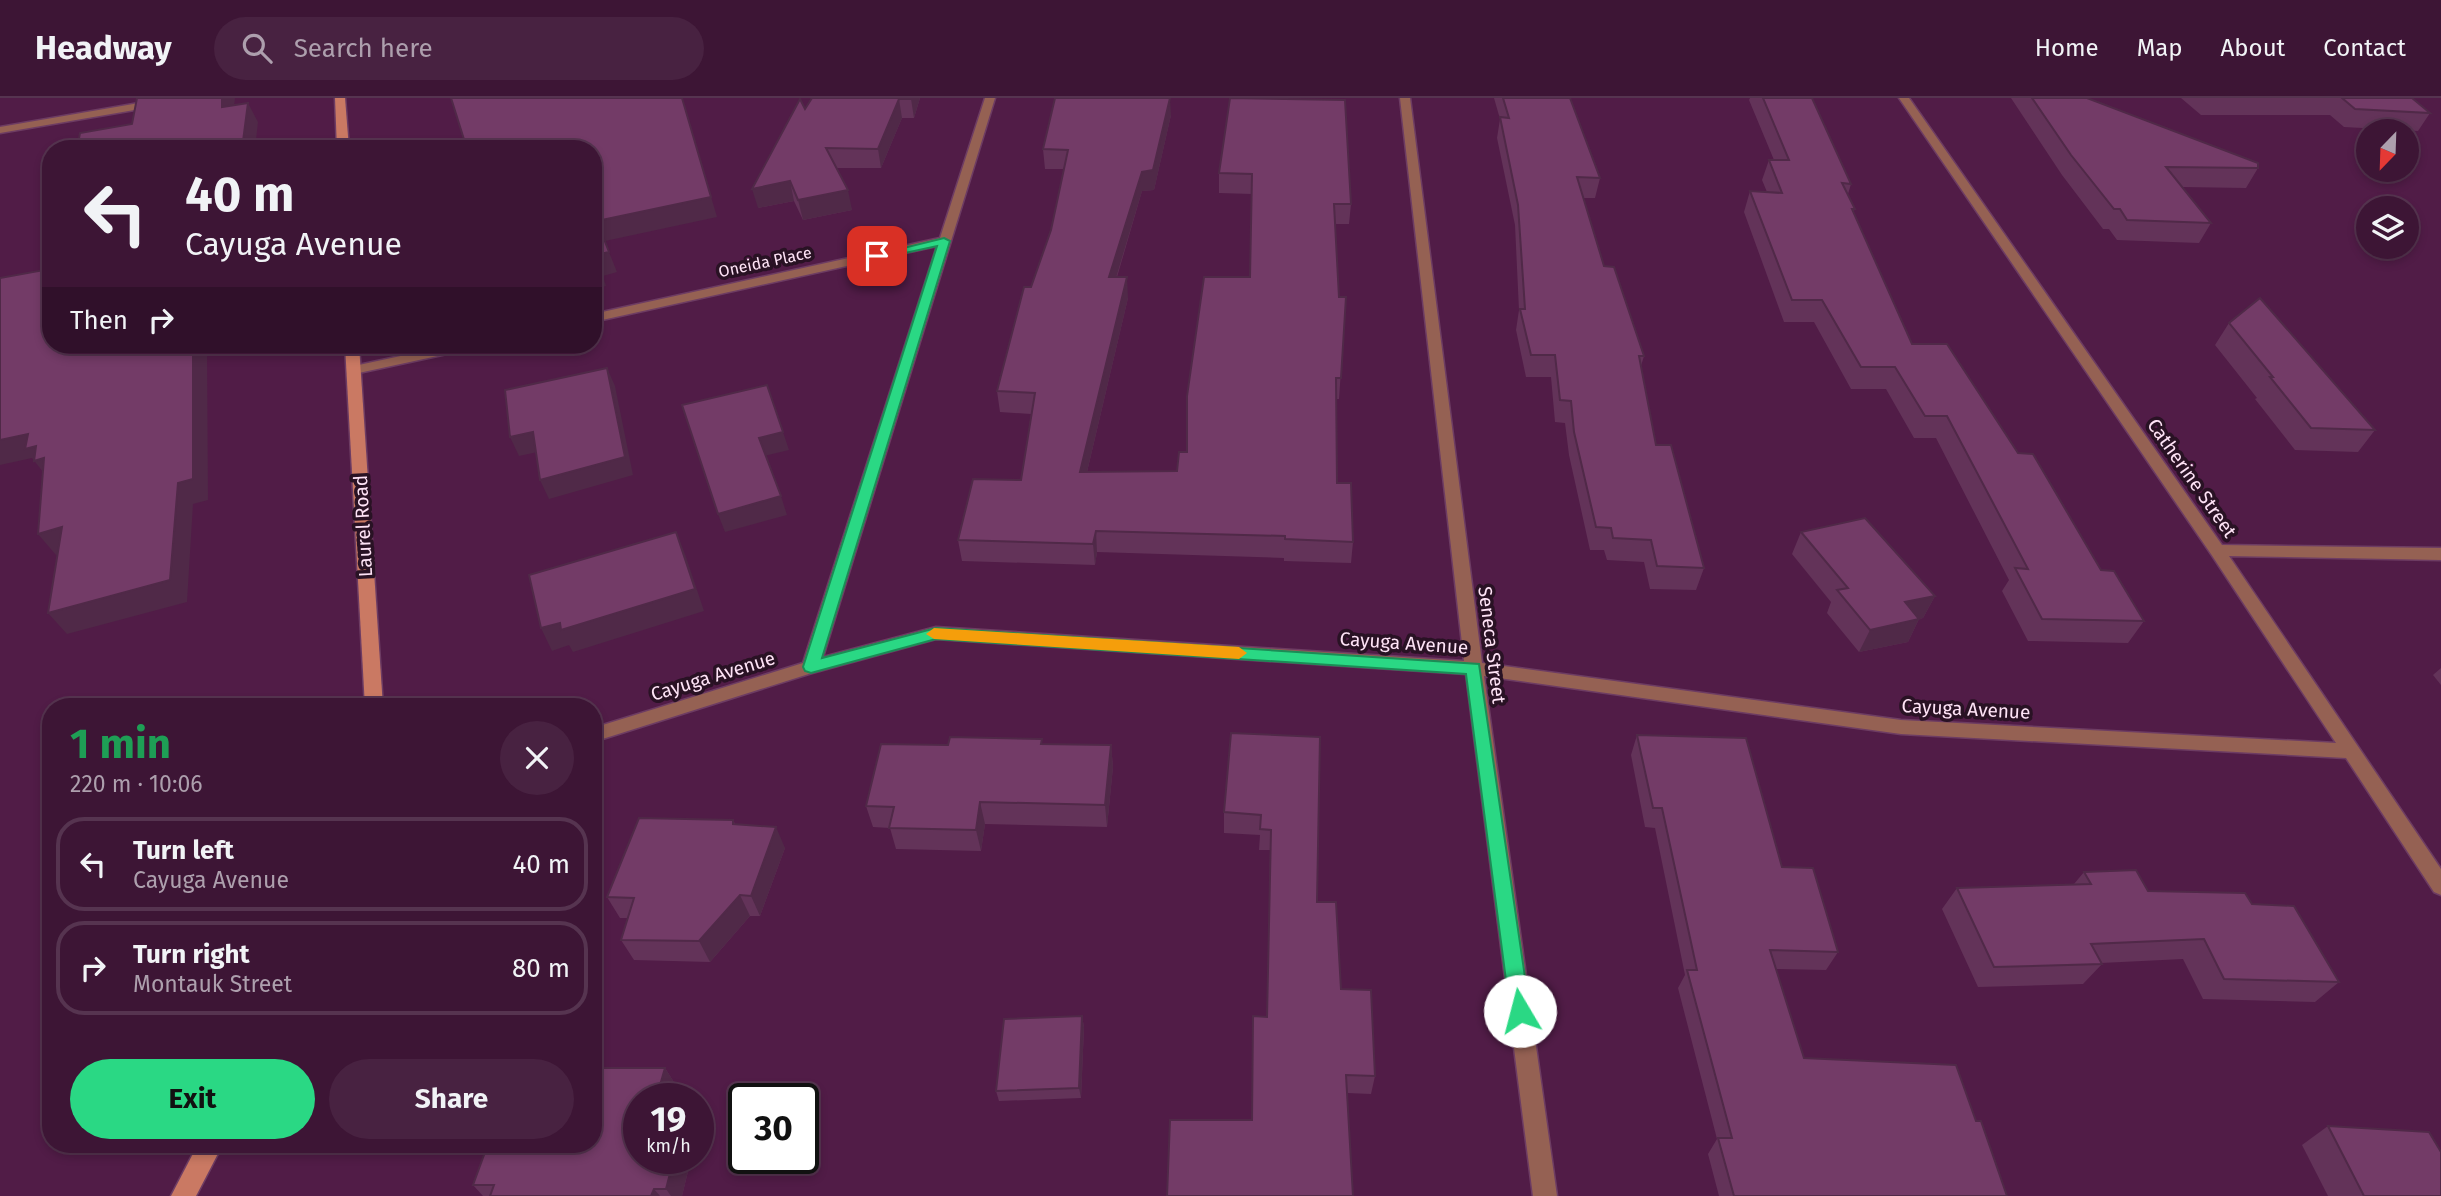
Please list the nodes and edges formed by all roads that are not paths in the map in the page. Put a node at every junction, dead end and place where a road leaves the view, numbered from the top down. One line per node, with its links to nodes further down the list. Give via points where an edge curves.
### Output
1 (187, 98): 6 (street)
2 (340, 98): 7 (main road)
3 (990, 98): 8 (street)
4 (1405, 98): 16 (street, Seneca Street)
5 (1904, 98): 13 (street, Catherine Street)
6 (0, 130)
7 (342, 140)
8 (944, 241): 9 (street, Oneida Place); 15 (street)
9 (602, 316)
10 (353, 354): 12 (main road, Laurel Road)
11 (428, 354): 12 (street)
12 (354, 370): 17 (main road, Laurel Road)
13 (2217, 550): 14 (street); 19 (street, Catherine Street)
14 (2441, 554)
15 (811, 667): 16 (street, Cayuga Avenue, via 936,633); 18 (street, Cayuga Avenue)
16 (1474, 668): 19 (street, Cayuga Avenue, via 1901,727); 23 (street, Seneca Street)
17 (373, 698)
18 (602, 732)
19 (2349, 751): 20 (street, Catherine Street)
20 (2441, 886)
21 (206, 1153): 22 (main road)
22 (183, 1196)
23 (1545, 1196)

